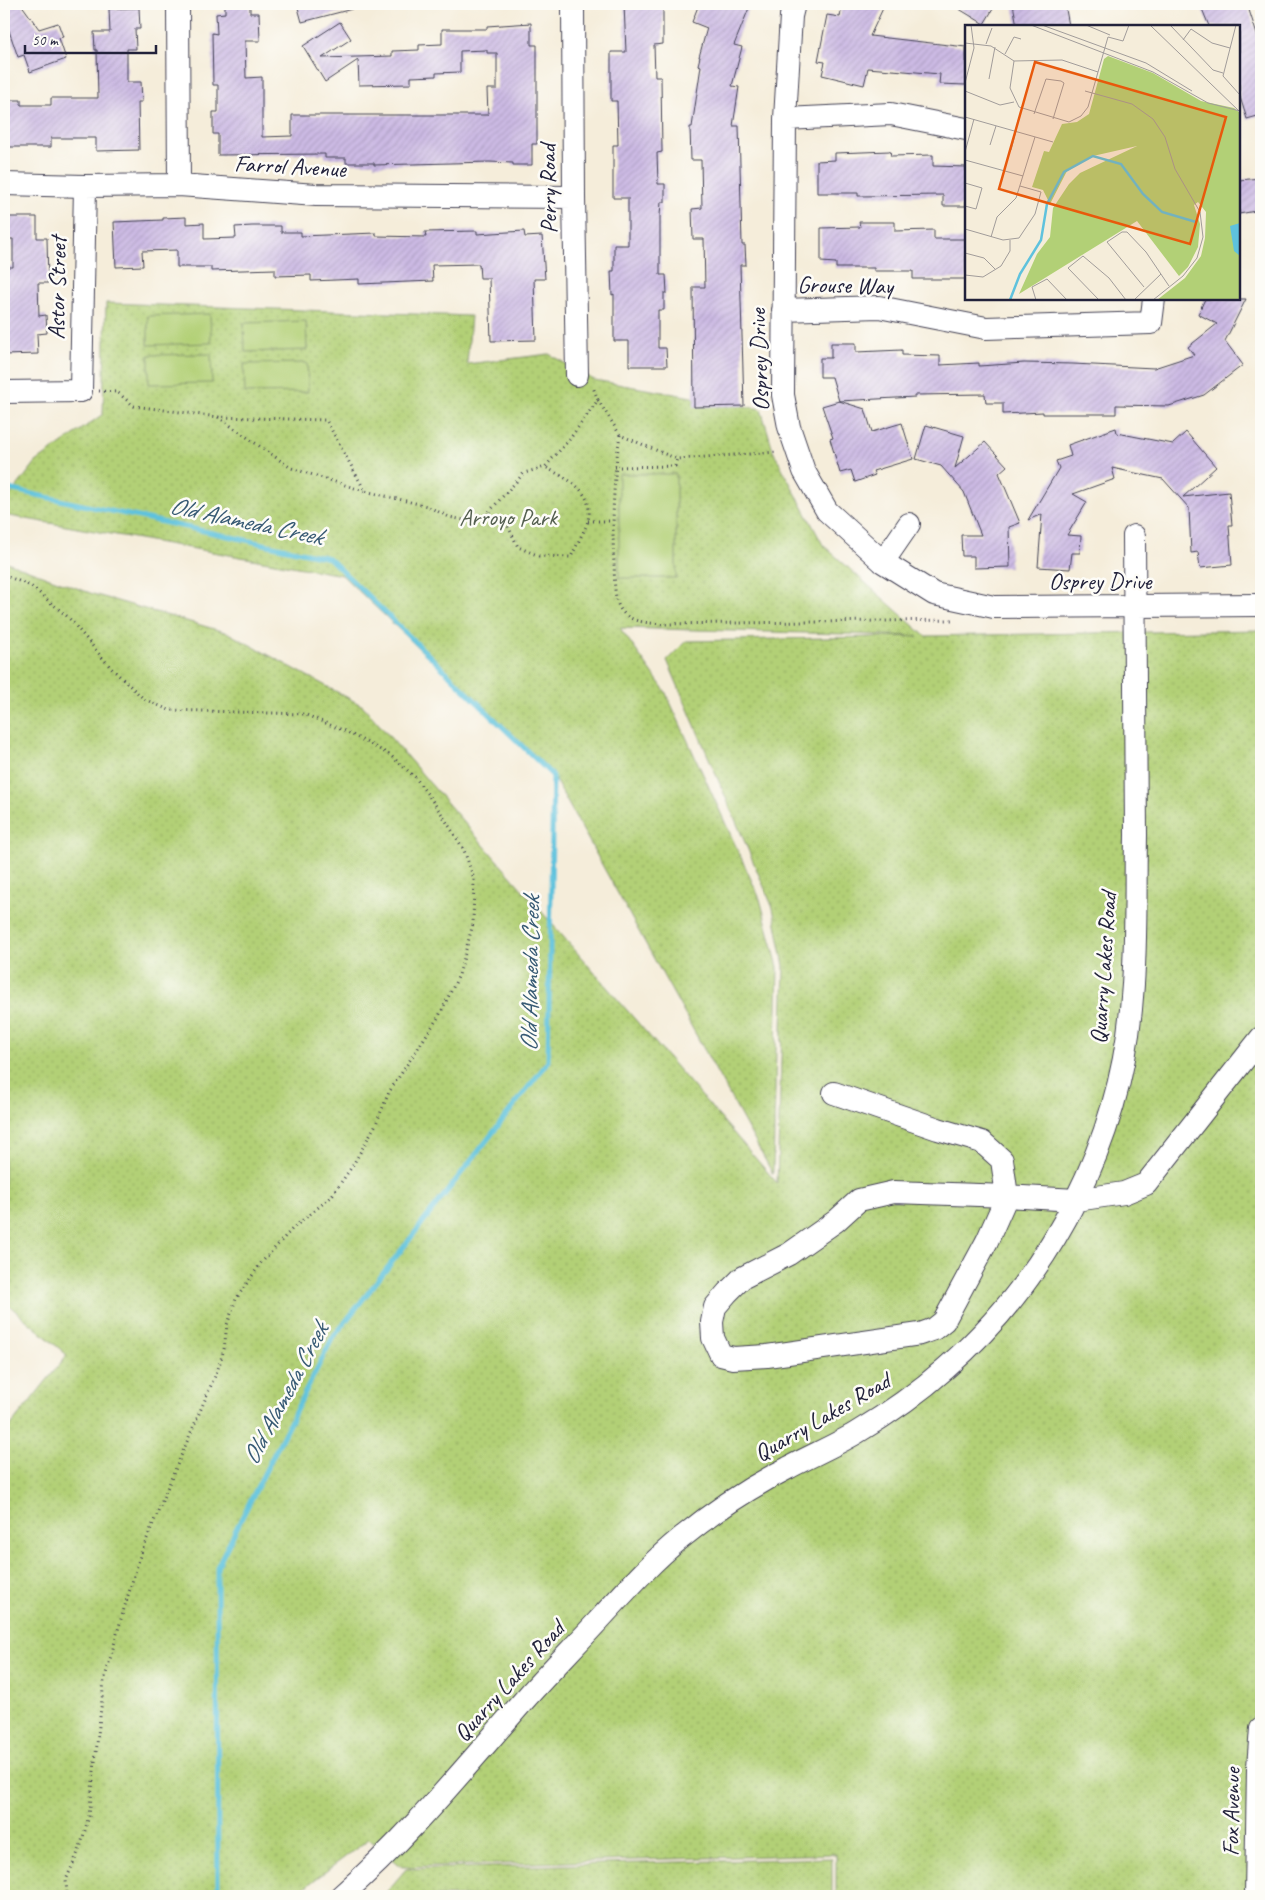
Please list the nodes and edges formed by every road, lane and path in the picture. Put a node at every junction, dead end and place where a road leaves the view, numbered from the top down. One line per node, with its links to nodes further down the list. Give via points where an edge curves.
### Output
1 (178, 4): 7 (street)
2 (573, 4): 9 (street, Perry Road)
3 (794, 4): 4 (street, Osprey Drive)
4 (785, 119): 5 (street, via 891,114); 11 (street, Osprey Drive)
5 (965, 129)
6 (4, 184): 8 (street, Farrol Avenue)
7 (179, 185): 8 (street, Farrol Avenue); 9 (street, Farrol Avenue, via 316,196)
8 (85, 186): 13 (street, Astor Street)
9 (574, 196): 12 (street, Perry Road)
10 (1154, 300): 11 (street, Grouse Way, via 1151,323 986,328 879,306)
11 (783, 310): 18 (street, Osprey Drive, via 783,395)
12 (584, 378): 15 (path)
13 (81, 390): 14 (street); 16 (path, via 117,392 134,406)
14 (4, 392)
15 (598, 400): 17 (path); 20 (path)
16 (218, 417): 22 (path, via 291,468); 22 (path, via 326,420)
17 (620, 435): 19 (path); 21 (path)
18 (796, 448): 19 (path, via 774,453); 28 (street, Osprey Drive, via 804,471 827,511)
19 (677, 459): 21 (path, via 675,466)
20 (545, 467): 23 (path, via 524,473); 24 (path, via 575,483 588,500)
21 (615, 467): 25 (path)
22 (365, 491): 23 (path, via 427,506 449,517 469,521)
23 (486, 514): 24 (path, via 507,524 518,547 539,556 571,557)
24 (588, 521): 25 (path)
25 (612, 521): 32 (path, via 616,595 622,611 637,621 664,624)
26 (909, 524): 28 (street)
27 (1134, 536): 31 (street, Quarry Lakes Road)
28 (883, 562): 31 (street, Osprey Drive, via 934,594 994,607)
29 (4, 575): 38 (path, via 31,586 68,616 111,668 144,699 169,710 304,714 390,755 415,777 441,813 464,850 474,879 473,924 458,975 439,1016 389,1092 376,1124 332,1197 293,1228 261,1263 236,1299 218,1369 140,1556 122,1612 104,1680 89,1816 66,1880)
30 (1261, 605): 31 (street, Osprey Drive)
31 (1134, 607): 36 (street, Quarry Lakes Road, via 1135,952 1132,1000 1113,1104)
32 (955, 620)
33 (1261, 1038): 36 (street, via 1146,1184 1124,1193)
34 (834, 1093): 35 (street, via 982,1142 1002,1160)
35 (1007, 1196): 35 (street, via 894,1192 859,1200 836,1221 789,1254 742,1278 727,1293 715,1307 712,1322 713,1338 721,1355 734,1358 767,1356 920,1334 934,1329 944,1321); 36 (street)
36 (1076, 1200): 39 (street, Quarry Lakes Road, via 1030,1276 975,1341 917,1392 885,1415 750,1489 681,1538 650,1566 530,1693 415,1824)
37 (1261, 1728): 40 (street, Fox Avenue)
38 (67, 1896)
39 (341, 1896)
40 (1256, 1896)

